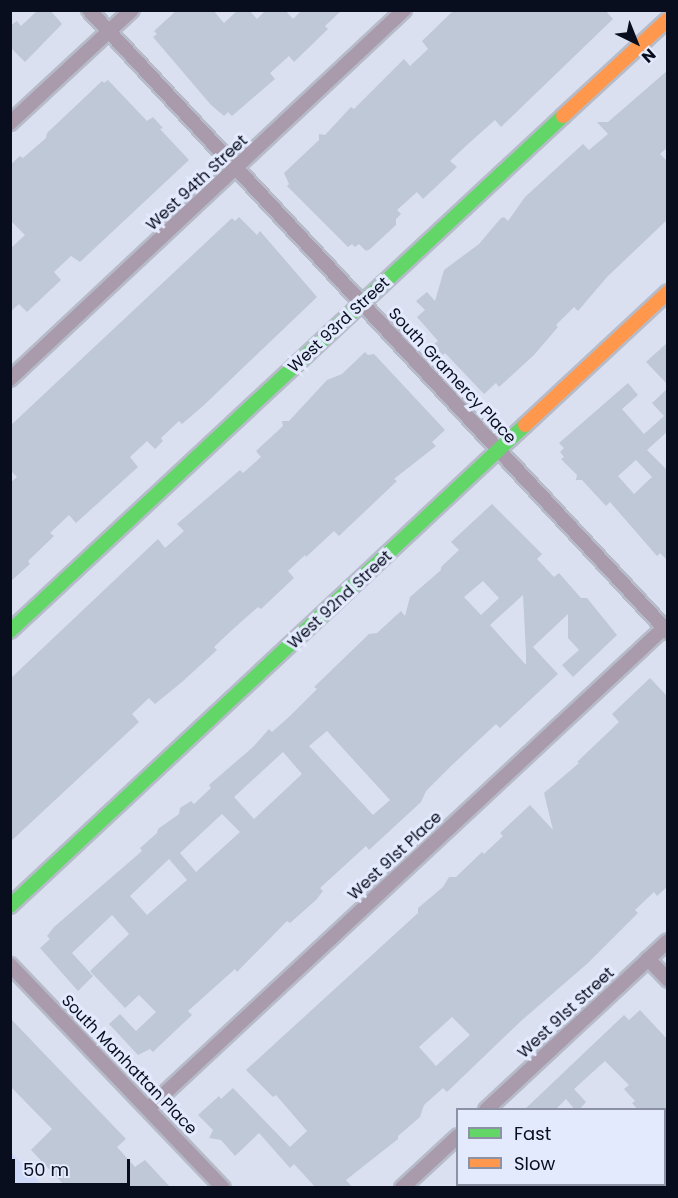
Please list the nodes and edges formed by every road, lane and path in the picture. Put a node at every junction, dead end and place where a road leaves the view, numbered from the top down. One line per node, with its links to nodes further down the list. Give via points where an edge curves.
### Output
1 (89, 10): 5 (street, South Gramercy Place)
2 (132, 10): 5 (street)
3 (404, 10): 7 (street, West 94th Street)
4 (668, 19): 9 (street, West 93rd Street)
5 (109, 32): 6 (street); 7 (street, South Gramercy Place)
6 (10, 123)
7 (237, 169): 9 (street, South Gramercy Place); 10 (street, West 94th Street)
8 (668, 292): 11 (street, West 92nd Street)
9 (362, 303): 11 (street, South Gramercy Place); 13 (street, West 93rd Street)
10 (10, 379)
11 (499, 451): 12 (street, South Gramercy Place); 14 (street, West 92nd Street)
12 (666, 630): 19 (street, West 91st Place)
13 (10, 631)
14 (10, 906)
15 (668, 941): 16 (street, West 91st Street)
16 (648, 959): 18 (street); 20 (street, West 91st Street)
17 (10, 965): 19 (street, South Manhattan Place)
18 (668, 980)
19 (149, 1108): 22 (street, South Manhattan Place)
20 (488, 1108)
21 (456, 1138): 23 (street)
22 (223, 1188)
23 (402, 1188)

